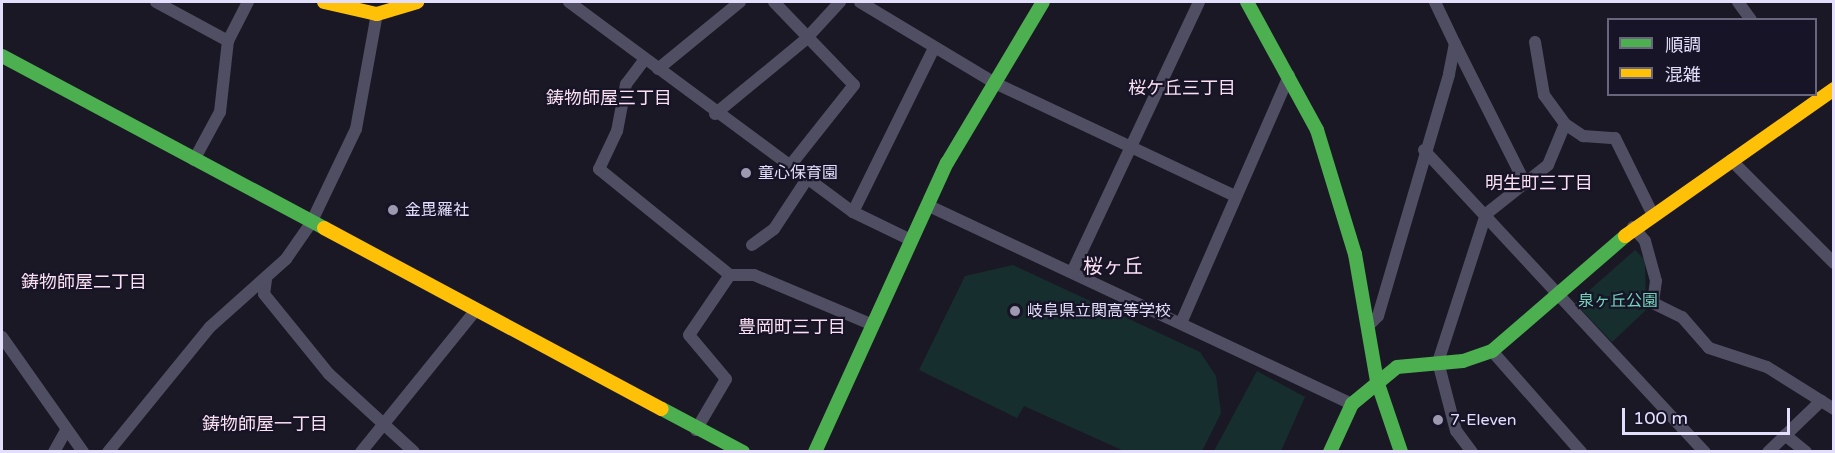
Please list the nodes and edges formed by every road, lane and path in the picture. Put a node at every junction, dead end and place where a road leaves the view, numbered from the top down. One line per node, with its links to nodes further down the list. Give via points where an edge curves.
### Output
1 (156, 2): 18 (street)
2 (248, 2): 18 (street)
3 (324, 2): 15 (street)
4 (417, 2): 15 (street)
5 (569, 2): 23 (street)
6 (740, 2): 24 (street)
7 (774, 2): 17 (street)
8 (840, 2): 17 (street)
9 (860, 2): 21 (street)
10 (1043, 2): 26 (street)
11 (1199, 2): 32 (street)
12 (1247, 2): 25 (street)
13 (1435, 2): 20 (street)
14 (1738, 2): 16 (street)
15 (377, 14): 44 (street, via 356,129)
16 (1750, 18)
17 (805, 40): 30 (street); 36 (street, via 854,85)
18 (228, 41): 34 (street, via 224,99)
19 (1535, 42): 31 (street, via 1544,95)
20 (1455, 44): 33 (street); 38 (street)
21 (934, 48): 26 (street); 41 (street)
22 (2, 56): 34 (street)
23 (645, 59): 24 (street); 50 (street, via 626,84 617,131 599,169)
24 (658, 69): 30 (street)
25 (1289, 76): 39 (street); 56 (street, via 1317,130 1336,186)
26 (995, 83): 32 (street); 40 (street)
27 (1833, 88): 28 (street)
28 (1817, 96)
29 (1812, 98): 35 (street)
30 (715, 114): 36 (street)
31 (1565, 124): 38 (street, via 1548,165); 42 (street, via 1584,136 1615,138)
32 (1129, 148): 39 (street); 49 (street)
33 (1424, 150): 43 (street); 56 (street, via 1378,316)
34 (194, 160): 44 (street)
35 (1731, 160): 42 (street); 48 (street)
36 (789, 167): 37 (street)
37 (807, 179): 41 (street); 47 (street, via 774,229)
38 (1525, 183): 43 (street)
39 (1235, 196): 54 (street)
40 (927, 206): 46 (street); 49 (street)
41 (853, 212): 46 (street)
42 (1652, 213): 45 (street)
43 (1486, 214): 52 (street); 59 (street)
44 (311, 223): 51 (street); 53 (street)
45 (1634, 227): 52 (street); 61 (street, via 1645,241 1656,281 1653,303 1682,317 1709,348 1767,367)
46 (911, 240): 55 (street)
47 (752, 245)
48 (1833, 263)
49 (1072, 272): 54 (street)
50 (730, 275): 55 (street, via 754,274); 66 (street, via 689,335 726,379)
51 (266, 280): 64 (street, via 264,294 329,374); 70 (street, via 210,327)
52 (1559, 293): 58 (street); 79 (street)
53 (475, 311): 64 (street); 66 (street)
54 (1181, 323): 62 (street)
55 (873, 326): 74 (street)
56 (1368, 326): 60 (street)
57 (2, 337): 65 (street)
58 (1492, 351): 59 (street); 78 (street)
59 (1438, 362): 60 (street, via 1397,367); 77 (street, via 1456,430)
60 (1377, 381): 62 (street); 76 (street)
61 (1821, 401): 63 (street); 67 (street)
62 (1352, 404): 75 (street)
63 (1833, 409)
64 (383, 423): 71 (street); 72 (street)
65 (66, 430): 68 (street); 69 (street)
66 (696, 430): 73 (street)
67 (1785, 435): 80 (street); 81 (street)
68 (54, 452)
69 (83, 452)
70 (108, 452)
71 (361, 452)
72 (414, 452)
73 (742, 452)
74 (815, 452)
75 (1330, 452)
76 (1401, 452)
77 (1472, 452)
78 (1581, 452)
79 (1706, 452)
80 (1768, 452)
81 (1806, 452)

